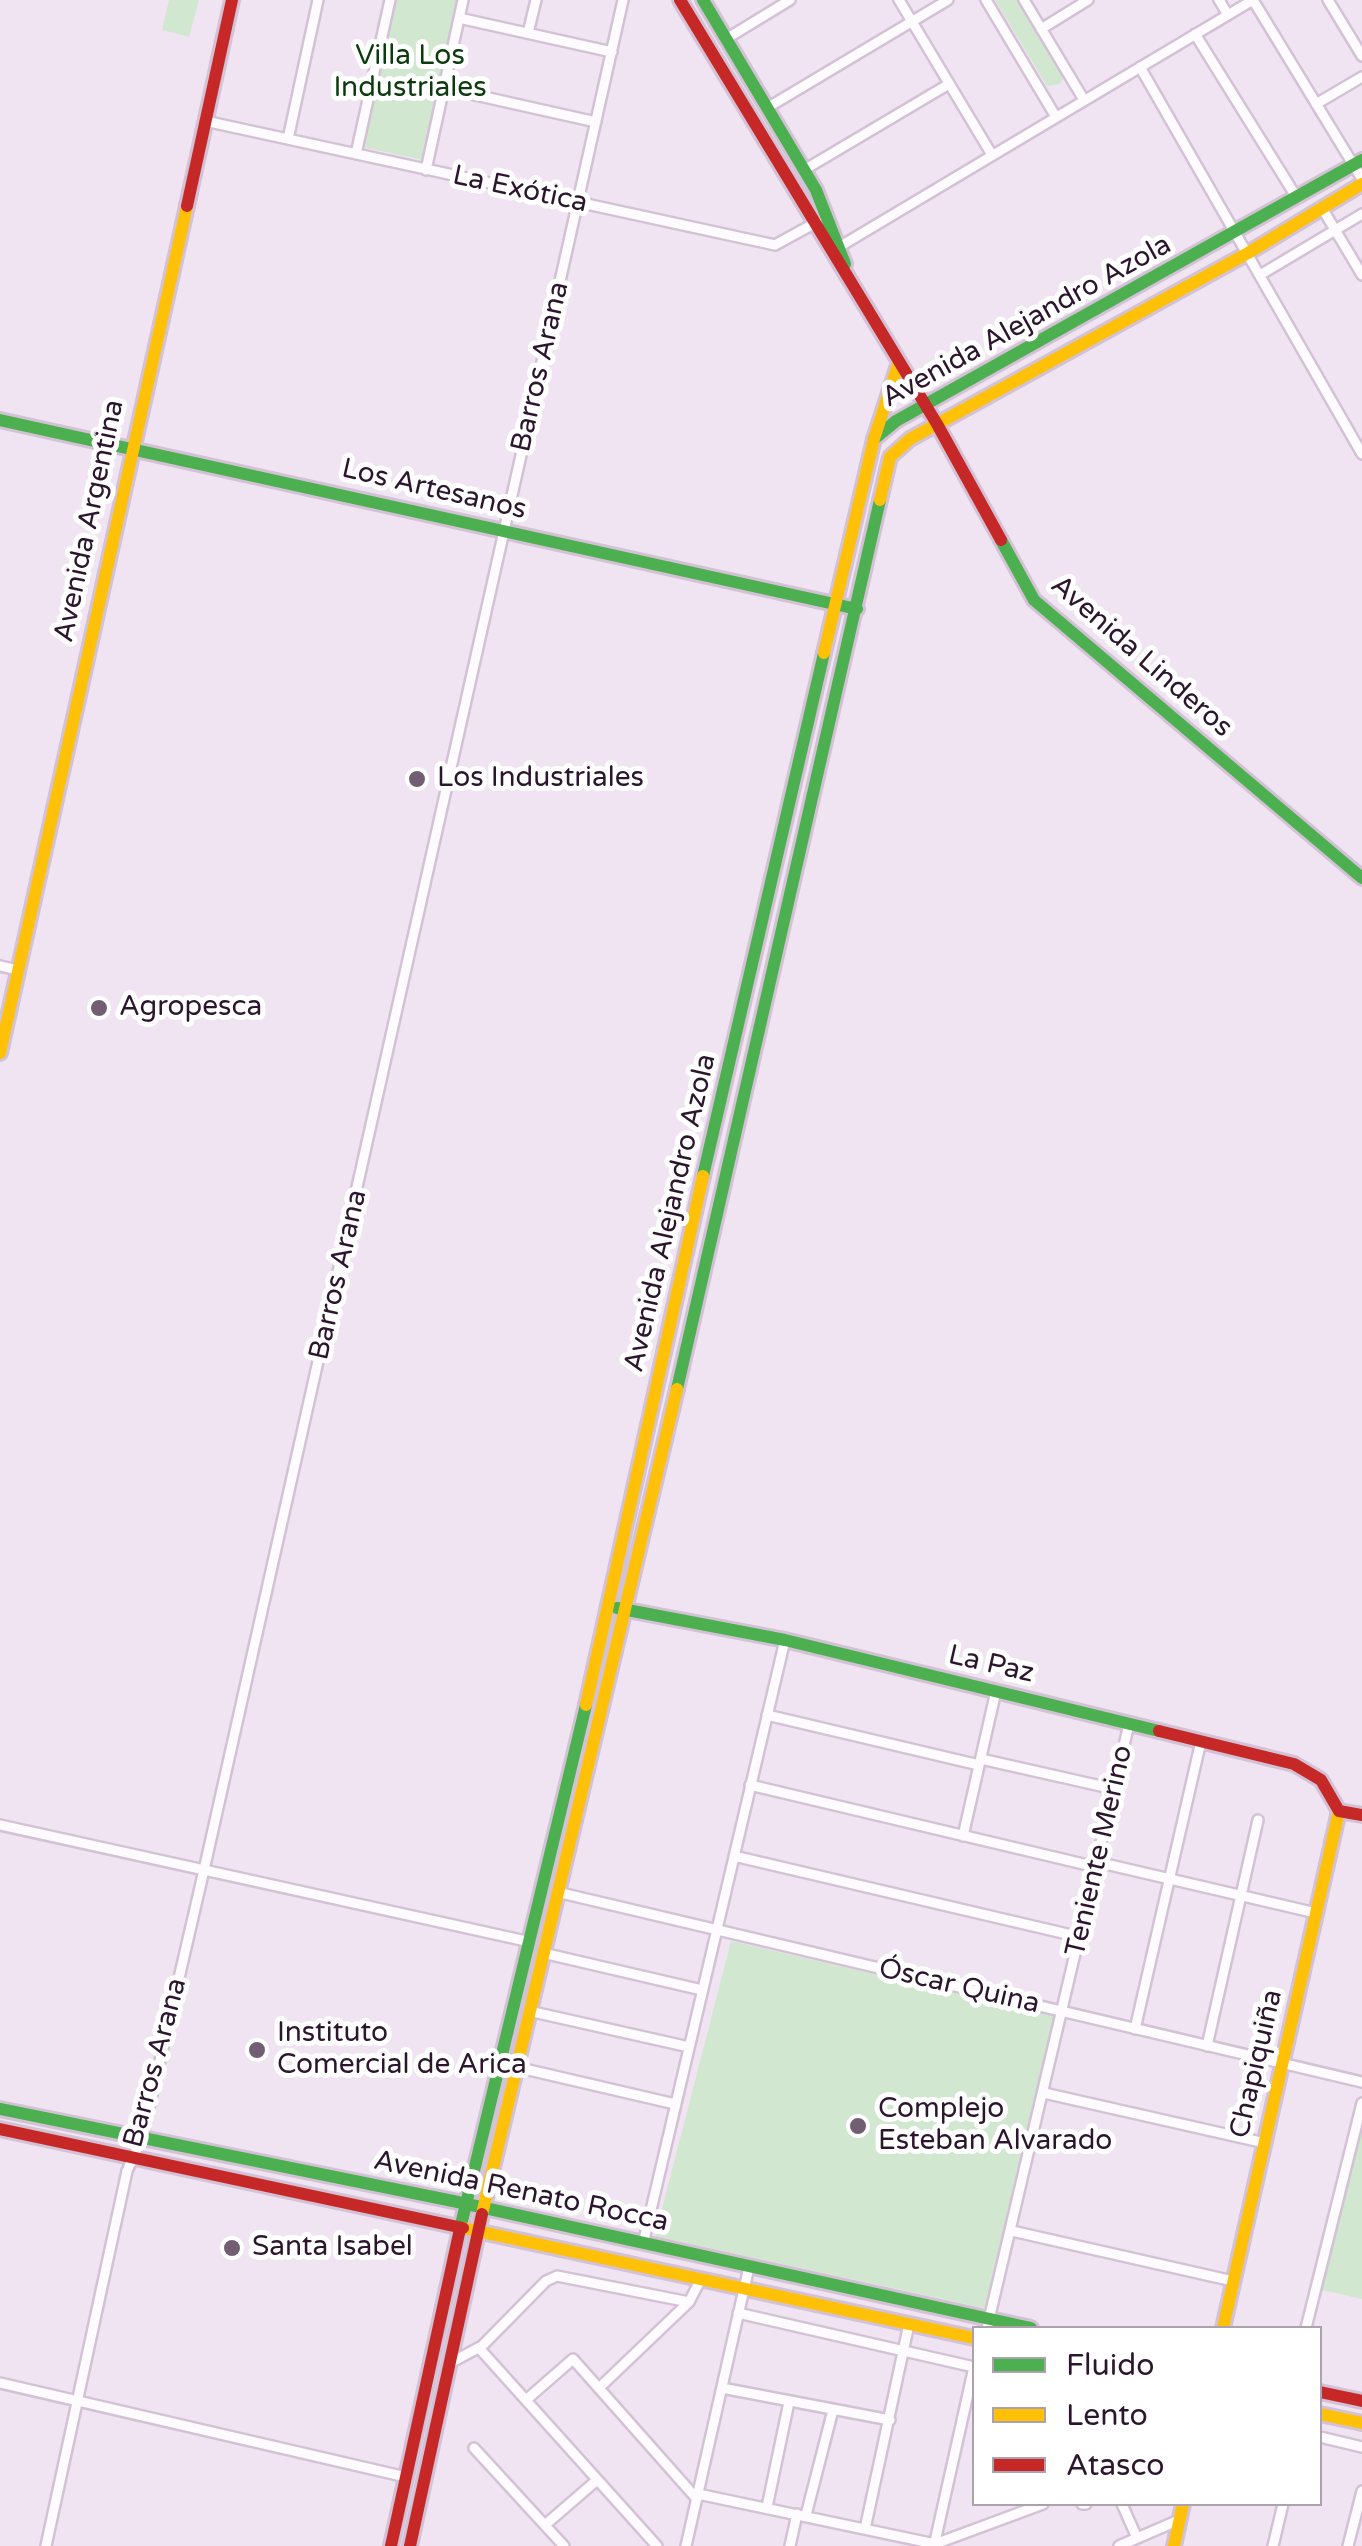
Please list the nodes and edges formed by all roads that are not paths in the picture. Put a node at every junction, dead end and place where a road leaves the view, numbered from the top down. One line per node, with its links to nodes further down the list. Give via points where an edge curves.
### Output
1 (232, 0): 35 (main road, Avenida Argentina)
2 (318, 0): 37 (street)
3 (390, 0): 38 (street)
4 (463, 0): 19 (street)
5 (536, 0): 22 (street)
6 (622, 0): 25 (street, Barros Arana)
7 (680, 0): 49 (main road, Avenida Linderos)
8 (703, 0): 24 (main road, Avenida Linderos)
9 (790, 0): 24 (street)
10 (899, 0): 20 (street)
11 (948, 0): 20 (street)
12 (986, 0): 34 (street)
13 (1024, 0): 21 (street)
14 (1088, 0): 21 (street)
15 (1219, 0): 18 (street)
16 (1253, 0): 18 (street); 32 (street)
17 (1328, 0): 26 (street)
18 (1228, 15): 23 (street)
19 (459, 18): 22 (street); 30 (street)
20 (912, 22): 29 (street); 33 (street)
21 (1041, 28): 31 (street)
22 (528, 33): 25 (street)
23 (1195, 34): 27 (street); 44 (street)
24 (726, 38): 33 (main road, Avenida Linderos)
25 (612, 52): 36 (street, Barros Arana)
26 (1362, 56)
27 (1140, 67): 31 (street); 51 (street)
28 (1362, 77): 32 (street)
29 (949, 84): 39 (street); 42 (street)
30 (444, 88): 36 (street); 41 (street)
31 (1084, 100): 34 (street)
32 (1316, 104): 40 (street)
33 (767, 108): 42 (main road, Avenida Linderos)
34 (1056, 117): 39 (street)
35 (205, 121): 37 (street, La Exótica); 61 (main road, Avenida Argentina)
36 (596, 122): 45 (street, Barros Arana)
37 (288, 139): 38 (street, La Exótica)
38 (356, 154): 41 (street, La Exótica)
39 (992, 155): 52 (street)
40 (1358, 162): 43 (street); 44 (main road, Avenida Alejandro Azola)
41 (426, 170): 45 (street, La Exótica)
42 (804, 170): 48 (main road, Avenida Linderos)
43 (1362, 182): 46 (main road, Avenida Alejandro Azola)
44 (1297, 198): 51 (main road, Avenida Alejandro Azola)
45 (578, 203): 49 (street, La Exótica, via 775,246); 63 (street, Barros Arana)
46 (1322, 208): 50 (street); 53 (main road, Avenida Alejandro Azola)
47 (1362, 214): 50 (street)
48 (829, 216): 49 (street, La Exótica); 52 (main road, Avenida Linderos)
49 (815, 223): 52 (main road, Avenida Linderos)
50 (1335, 230): 54 (street); 55 (street)
51 (1237, 234): 53 (street); 57 (main road, Avenida Alejandro Azola)
52 (836, 248): 56 (main road, Avenida Linderos)
53 (1248, 253): 54 (street); 59 (main road, Avenida Alejandro Azola)
54 (1260, 275): 62 (street)
55 (1362, 275)
56 (899, 362): 57 (main road, Avenida Linderos); 60 (main road)
57 (926, 406): 59 (main road, Avenida Linderos); 60 (main road, Avenida Alejandro Azola)
58 (0, 420): 61 (main road, Los Artesanos)
59 (937, 424): 65 (main road, Avenida Alejandro Azola, via 890,458); 66 (main road, Avenida Linderos, via 1034,600)
60 (874, 439): 64 (main road, Avenida Alejandro Azola)
61 (131, 448): 63 (main road, Los Artesanos); 68 (main road, Avenida Argentina)
62 (1361, 452)
63 (504, 531): 64 (main road, Los Artesanos); 86 (street, Barros Arana)
64 (838, 605): 65 (main road, Los Artesanos); 70 (main road, Avenida Alejandro Azola, via 675,1298)
65 (856, 609): 70 (main road, Avenida Alejandro Azola, via 772,989)
66 (1362, 878)
67 (0, 966): 68 (street)
68 (18, 970): 69 (main road, Avenida Argentina)
69 (0, 1053)
70 (617, 1608): 71 (main road, La Paz); 88 (main road, Avenida Alejandro Azola); 93 (main road, Avenida Alejandro Azola)
71 (785, 1640): 72 (main road, La Paz); 73 (street)
72 (996, 1691): 74 (main road, La Paz); 76 (street)
73 (767, 1715): 76 (street); 77 (street)
74 (1129, 1724): 75 (main road, La Paz); 78 (street, Teniente Merino)
75 (1201, 1741): 79 (main road, La Paz, via 1304,1768 1327,1787); 87 (street)
76 (980, 1762): 78 (street); 83 (street)
77 (750, 1786): 83 (street); 84 (street)
78 (1114, 1789): 85 (street, Teniente Merino)
79 (1340, 1811): 80 (main road); 90 (main road, Chapiquiña)
80 (1362, 1815)
81 (1258, 1820): 89 (street)
82 (0, 1825): 86 (street)
83 (963, 1836): 85 (street)
84 (734, 1856): 91 (street); 92 (street)
85 (1097, 1865): 87 (street); 92 (street, Teniente Merino)
86 (204, 1870): 93 (street); 109 (street, Barros Arana)
87 (1170, 1879): 89 (street); 98 (street)
88 (557, 1892): 91 (street, Óscar Quina); 94 (main road, Avenida Alejandro Azola)
89 (1241, 1896): 90 (street); 99 (street)
90 (1316, 1914): 101 (main road, Chapiquiña)
91 (716, 1930): 95 (street); 97 (street, Óscar Quina)
92 (1080, 1937): 97 (street, Teniente Merino)
93 (526, 1941): 112 (main road, Avenida Alejandro Azola)
94 (542, 1953): 95 (street); 96 (main road, Avenida Alejandro Azola)
95 (702, 1990): 100 (street)
96 (529, 2011): 100 (street); 102 (main road, Avenida Alejandro Azola)
97 (1063, 2012): 98 (street, Óscar Quina); 104 (street, Teniente Merino)
98 (1135, 2028): 99 (street, Óscar Quina)
99 (1207, 2046): 101 (street, Óscar Quina)
100 (689, 2047): 105 (street)
101 (1282, 2063): 103 (street, Óscar Quina); 110 (main road, Chapiquiña)
102 (516, 2067): 105 (street); 113 (main road, Avenida Alejandro Azola)
103 (1362, 2082)
104 (1044, 2093): 110 (street); 116 (street, Teniente Merino)
105 (676, 2104): 117 (street)
106 (1362, 2104): 127 (street)
107 (0, 2109): 109 (main road, Avenida Renato Rocca)
108 (0, 2129): 111 (main road, Avenida Renato Rocca)
109 (142, 2138): 111 (street, Barros Arana); 112 (main road, Avenida Renato Rocca)
110 (1264, 2143): 120 (main road, Chapiquiña)
111 (131, 2156): 114 (main road, Avenida Renato Rocca); 138 (street, Barros Arana)
112 (464, 2204): 113 (main road, Avenida Renato Rocca); 114 (main road, Avenida Alejandro Azola)
113 (483, 2208): 115 (main road, Avenida Alejandro Azola); 117 (main road, Avenida Renato Rocca)
114 (460, 2226): 115 (main road, Avenida Renato Rocca); 149 (main road, Avenida Alejandro Azola)
115 (478, 2230): 119 (main road, Avenida Renato Rocca); 131 (main road, Avenida Alejandro Azola)
116 (1012, 2230): 120 (street); 125 (street, Teniente Merino)
117 (643, 2244): 118 (main road, Avenida Renato Rocca)
118 (749, 2267): 121 (street); 125 (main road, Avenida Renato Rocca)
119 (701, 2279): 121 (main road, Avenida Renato Rocca); 122 (street)
120 (1233, 2281): 126 (main road, Chapiquiña)
121 (744, 2288): 123 (street); 124 (main road, Avenida Renato Rocca)
122 (689, 2302): 129 (street, via 558,2276); 134 (street)
123 (738, 2313): 130 (street); 135 (street)
124 (910, 2324): 128 (main road, Avenida Renato Rocca); 130 (street)
125 (989, 2324)
126 (1223, 2326)
127 (1306, 2326)
128 (972, 2338)
129 (480, 2348): 131 (street); 139 (street)
130 (904, 2351): 132 (street); 144 (street)
131 (450, 2363): 167 (main road, Avenida Alejandro Azola)
132 (972, 2367)
133 (0, 2383): 138 (street)
134 (599, 2388): 139 (street, via 574,2359); 152 (street)
135 (722, 2388): 141 (street); 152 (street)
136 (972, 2391): 164 (street)
137 (1322, 2392): 140 (main road)
138 (77, 2399): 149 (street); 165 (street, Barros Arana)
139 (526, 2400): 150 (street)
140 (1362, 2401)
141 (789, 2402): 142 (street); 157 (street)
142 (833, 2410): 144 (street); 158 (street)
143 (1322, 2414): 145 (main road)
144 (890, 2420): 161 (street)
145 (1362, 2423)
146 (1322, 2437): 147 (street)
147 (1362, 2447)
148 (474, 2448): 160 (street)
149 (406, 2477): 166 (main road, Avenida Alejandro Azola)
150 (597, 2480): 160 (street); 169 (street)
151 (1362, 2491): 162 (street)
152 (697, 2496): 157 (street); 170 (street)
153 (1038, 2506): 164 (street)
154 (1123, 2506): 163 (street)
155 (1183, 2506): 159 (main road)
156 (1283, 2506): 174 (street)
157 (767, 2507): 158 (street)
158 (802, 2514): 161 (street); 171 (street)
159 (1180, 2520): 163 (street); 173 (main road)
160 (544, 2525): 168 (street)
161 (865, 2529): 164 (street)
162 (1357, 2531): 175 (street)
163 (1137, 2538): 172 (street)
164 (934, 2545)
165 (46, 2546)
166 (391, 2546)
167 (410, 2546)
168 (564, 2546)
169 (657, 2546)
170 (686, 2546)
171 (790, 2546)
172 (1118, 2546)
173 (1174, 2546)
174 (1273, 2546)
175 (1348, 2546)

